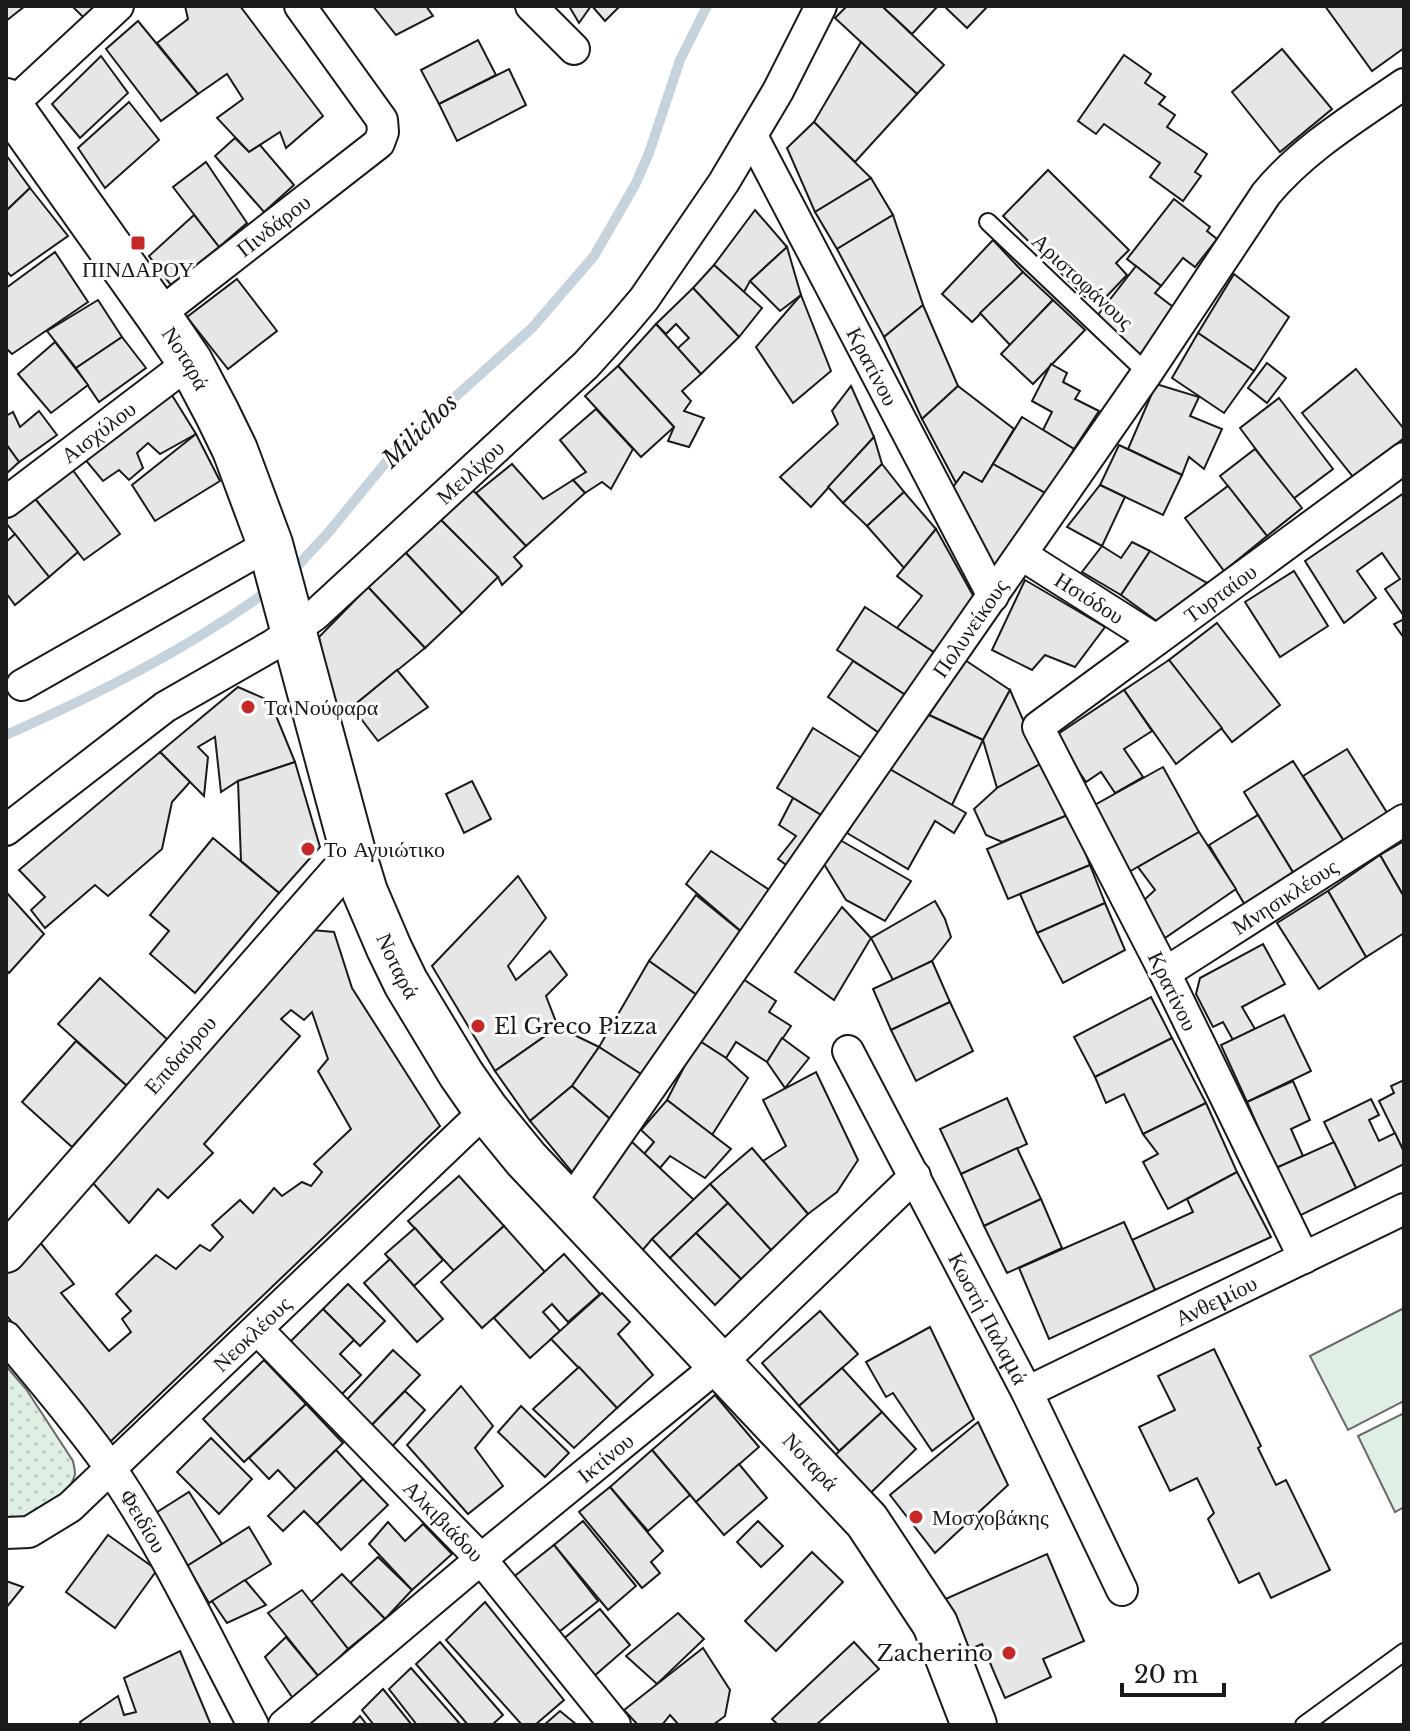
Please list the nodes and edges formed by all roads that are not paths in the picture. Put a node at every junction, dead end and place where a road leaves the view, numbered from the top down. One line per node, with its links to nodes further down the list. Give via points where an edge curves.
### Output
1 (118, 6): 7 (street)
2 (300, 6): 10 (street, Πινδάρου, via 382,120 379,143)
3 (531, 6): 5 (street)
4 (821, 6): 8 (street, Μειλίχου)
5 (574, 49)
6 (1404, 84): 12 (street, Πολυνείκους, via 1279,179)
7 (7, 106): 10 (main road, Νοταρά)
8 (752, 136): 17 (street, Κρατίνου); 18 (street, Μειλίχου, via 644,299 586,365)
9 (988, 222): 12 (lane, Αριστοφάνους)
10 (158, 315): 11 (main road, Νοταρά)
11 (190, 362): 14 (street, Αισχύλου); 15 (main road, Νοταρά, via 235,450)
12 (1147, 373): 16 (street, Πολυνείκους)
13 (1404, 458): 19 (street, Τυρταίου)
14 (6, 502)
15 (273, 553): 18 (main road, Νοταρά); 20 (street)
16 (1022, 555): 17 (street, Πολυνείκους); 19 (street, Ησιόδου)
17 (993, 596): 29 (street, Πολυνείκους)
18 (294, 631): 23 (street, Μειλίχου, via 165,707); 24 (main road, Νοταρά)
19 (1156, 640): 21 (street, Τυρταίου)
20 (22, 685)
21 (1038, 727): 25 (street, Κρατίνου)
22 (1404, 820): 25 (street, Μνησικλέους)
23 (6, 830)
24 (354, 856): 27 (main road, Νοταρά, via 406,983); 31 (street, Επιδαύρου)
25 (1165, 973): 32 (street, Κρατίνου)
26 (848, 1051): 28 (street, Κωστή Παλαμά)
27 (486, 1110): 29 (main road, Νοταρά); 33 (street, Νεοκλέους)
28 (915, 1176): 35 (street, Ικτίνου); 36 (street, Κωστή Παλαμά)
29 (568, 1206): 35 (main road, Νοταρά)
30 (1404, 1209): 32 (street, Ανθεμίου)
31 (6, 1253)
32 (1304, 1258): 36 (street, Ανθεμίου)
33 (257, 1329): 37 (street, Νεοκλέους); 39 (street, Αλκιβιάδου)
34 (6, 1337): 37 (street, Φειδίου)
35 (720, 1364): 39 (street, Ικτίνου); 45 (main road, Νοταρά, via 867,1521 935,1624)
36 (1027, 1392): 40 (street, Κωστή Παλαμά)
37 (111, 1469): 38 (street, Νεοκλέους, via 49,1522 29,1532); 42 (street, Φειδίου, via 158,1544)
38 (6, 1533)
39 (481, 1559): 43 (street, Ικτίνου); 44 (street, Αλκιβιάδου)
40 (1122, 1590)
41 (1404, 1652): 46 (lane)
42 (253, 1725)
43 (284, 1725)
44 (615, 1725)
45 (974, 1725)
46 (1304, 1725)

